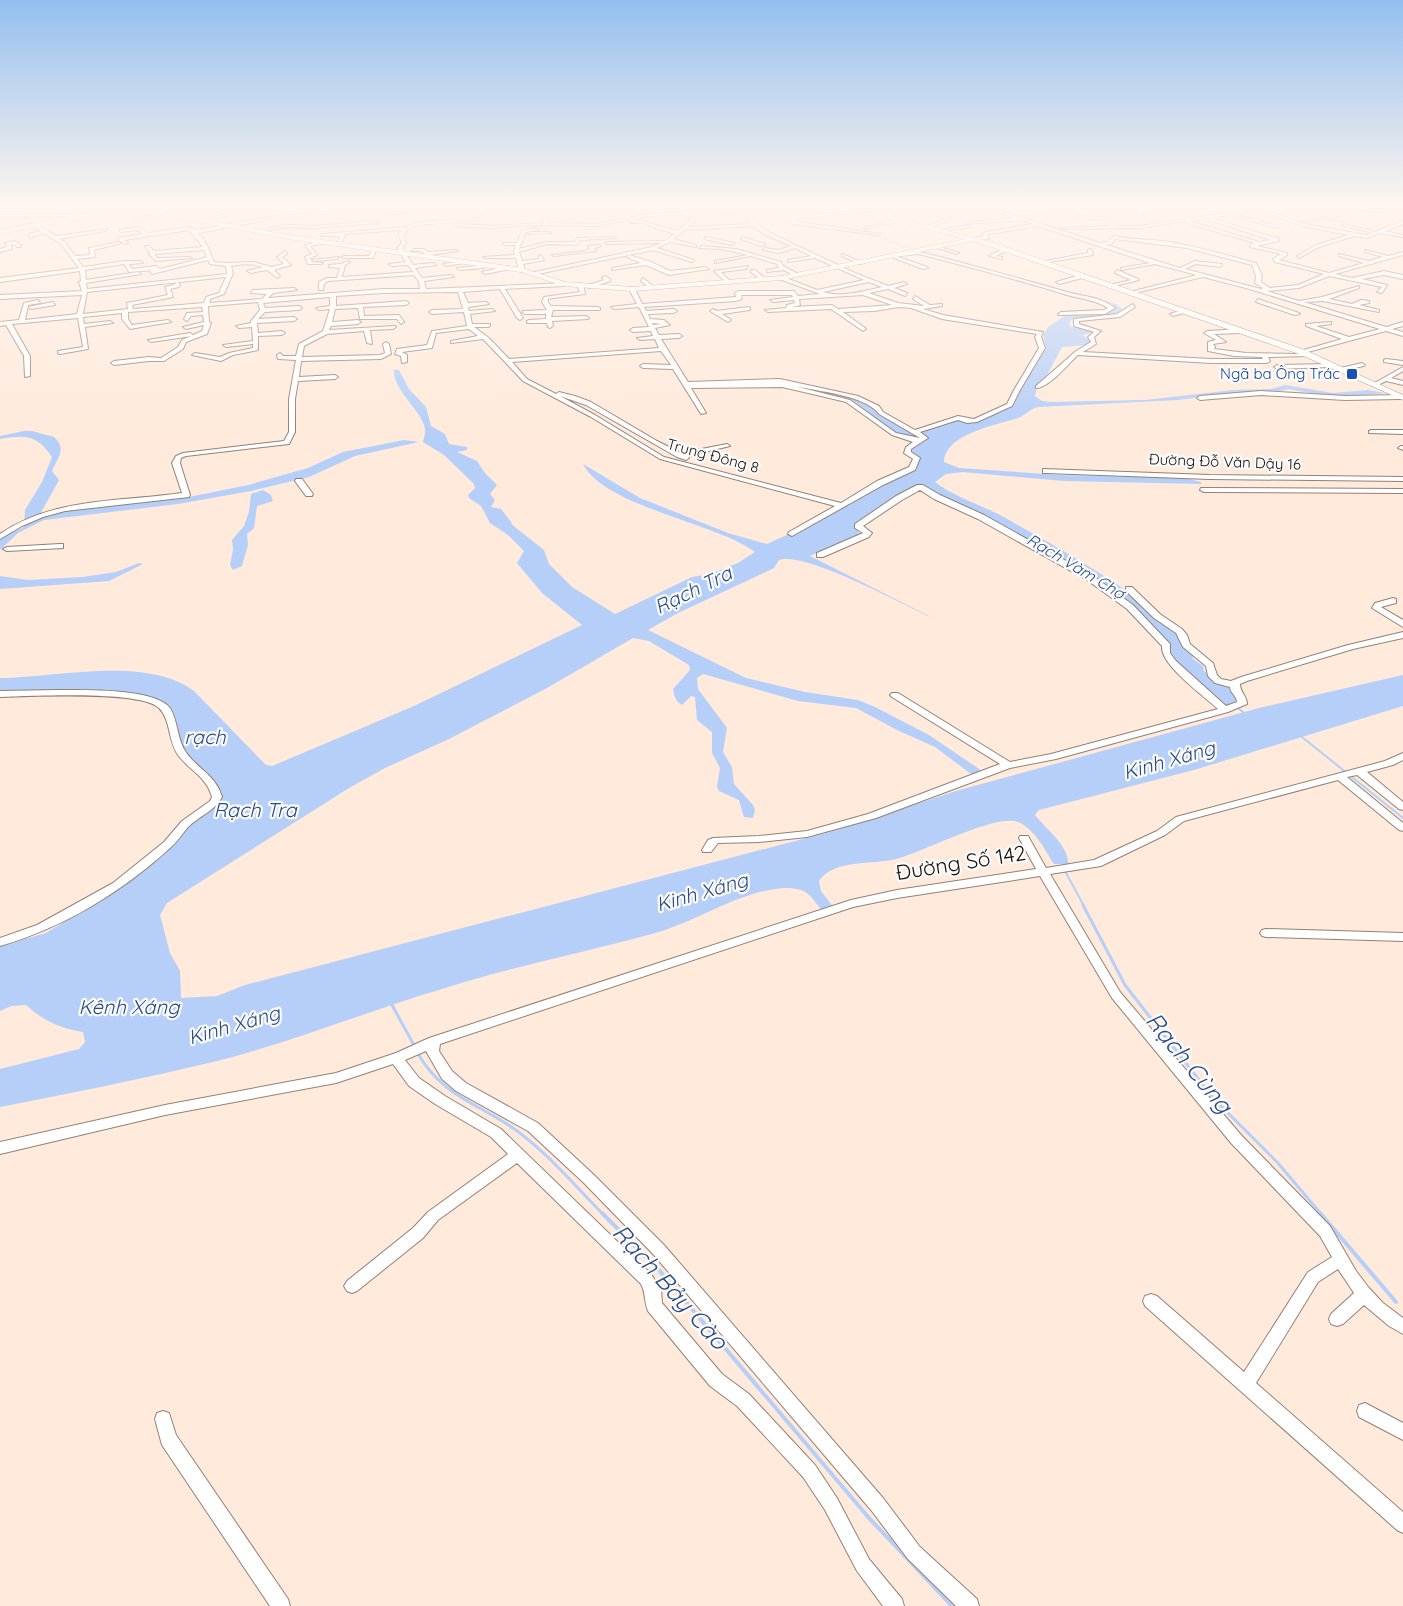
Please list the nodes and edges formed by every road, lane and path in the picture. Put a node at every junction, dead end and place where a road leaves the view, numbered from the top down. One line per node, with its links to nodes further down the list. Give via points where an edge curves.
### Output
1 (420, 280): 47 (street)
2 (82, 281): 53 (street)
3 (179, 281): 53 (street); 90 (street, via 177,286 167,288 171,296)
4 (226, 281): 83 (street, via 221,294 208,298)
5 (325, 281): 57 (street, via 321,283)
6 (380, 281): 50 (street)
7 (556, 281): 29 (main road)
8 (589, 281): 30 (street)
9 (604, 281): 30 (street)
10 (644, 281): 40 (street)
11 (672, 281): 35 (street)
12 (727, 281): 26 (main road)
13 (781, 281): 42 (street)
14 (789, 281): 36 (street)
15 (866, 281): 51 (street)
16 (874, 281): 37 (street)
17 (1026, 281): 116 (street, via 1099,300 1112,308 1105,312)
18 (1063, 281): 27 (street)
19 (1098, 281): 38 (main road)
20 (1132, 281): 38 (street)
21 (1179, 281): 59 (street)
22 (1225, 281): 52 (street)
23 (1258, 281): 45 (street)
24 (1312, 281): 45 (street)
25 (1361, 281): 60 (street, via 1386,286)
26 (699, 282): 35 (main road)
27 (1059, 282)
28 (285, 284): 56 (street)
29 (564, 284): 33 (street); 34 (main road)
30 (591, 284): 34 (main road); 44 (main road)
31 (825, 284): 36 (street)
32 (904, 284): 37 (street)
33 (549, 285): 39 (street); 61 (street)
34 (580, 285): 120 (street, via 586,294 547,297)
35 (676, 285): 40 (main road)
36 (805, 285): 51 (street)
37 (888, 286): 62 (street); 64 (street)
38 (1112, 286): 59 (main road)
39 (501, 287): 48 (street); 123 (street)
40 (651, 287): 44 (main road)
41 (766, 287): 42 (street)
42 (788, 287): 58 (street)
43 (1358, 287): 69 (street)
44 (632, 289): 84 (street)
45 (1268, 289): 52 (street)
46 (294, 290): 56 (street)
47 (423, 290): 48 (street); 50 (street)
48 (459, 290): 100 (street)
49 (26, 291): 65 (street, via 42,291)
50 (384, 291): 75 (street)
51 (818, 291): 63 (street)
52 (1260, 291): 76 (street)
53 (85, 292): 65 (street); 119 (street)
54 (253, 292): 55 (street)
55 (271, 292): 56 (street); 72 (street)
56 (278, 292)
57 (322, 292): 72 (street); 75 (street)
58 (800, 292)
59 (1132, 292): 108 (main road)
60 (1380, 292)
61 (551, 293)
62 (863, 293): 63 (street); 87 (street)
63 (826, 294): 68 (street)
64 (905, 294)
65 (44, 296): 66 (street)
66 (0, 297)
67 (915, 298): 93 (street)
68 (795, 299): 70 (street, via 794,293 784,292 739,293 740,298 734,302); 71 (street); 104 (street, via 798,304)
69 (1323, 299): 76 (street); 89 (street)
70 (707, 300): 81 (street); 92 (street)
71 (773, 300)
72 (261, 301): 83 (street); 99 (street)
73 (1258, 301): 118 (street)
74 (54, 302): 115 (street, via 30,303)
75 (334, 302): 78 (street); 95 (street); 137 (street)
76 (1298, 302): 149 (street)
77 (1367, 302): 89 (street)
78 (361, 303): 79 (street); 130 (street, via 362,318 399,317)
79 (406, 303)
80 (565, 303): 120 (street)
81 (669, 303): 84 (street); 113 (street, via 674,311)
82 (486, 304): 100 (street)
83 (206, 305): 98 (street); 112 (street)
84 (640, 305): 91 (street); 113 (street)
85 (846, 305): 105 (street)
86 (940, 305): 93 (street)
87 (900, 306): 97 (street); 105 (street, via 861,312)
88 (1133, 306): 174 (street, via 1118,316 1076,320 1076,325 1098,331 1091,337 1094,343)
89 (1353, 306): 109 (street)
90 (127, 307): 98 (street); 119 (street); 139 (street, via 125,319 130,327)
91 (614, 307)
92 (711, 307): 96 (street); 114 (street)
93 (925, 307): 97 (street); 155 (street)
94 (299, 308): 99 (street)
95 (319, 308)
96 (696, 308)
97 (913, 308): 155 (street)
98 (150, 309): 139 (street, via 147,318)
99 (263, 309): 134 (street)
100 (466, 309): 107 (street); 110 (street); 143 (street)
101 (598, 309): 120 (street)
102 (748, 309): 114 (street)
103 (768, 309): 104 (street)
104 (789, 309): 105 (street)
105 (834, 309): 148 (street)
106 (47, 310): 115 (street)
107 (492, 311)
108 (1185, 311): 117 (street); 153 (main road)
109 (1377, 311)
110 (432, 312)
111 (525, 312): 120 (street)
112 (205, 313): 125 (street, via 189,314); 146 (street)
113 (644, 313): 144 (street)
114 (715, 313): 127 (street)
115 (23, 314): 119 (street); 122 (street); 132 (street)
116 (1061, 314)
117 (1173, 314)
118 (1297, 314)
119 (80, 315): 141 (street)
120 (549, 315): 121 (street); 124 (street); 131 (street)
121 (561, 316)
122 (0, 317)
123 (520, 318)
124 (586, 318)
125 (187, 319)
126 (294, 319): 134 (street)
127 (728, 320)
128 (168, 322): 139 (street)
129 (358, 322): 137 (street)
130 (401, 322)
131 (529, 322)
132 (8, 323): 136 (street); 199 (street, via 27,356)
133 (110, 323): 141 (street)
134 (254, 323): 142 (street); 164 (street)
135 (1329, 323): 162 (street, via 1308,325)
136 (0, 324)
137 (330, 324): 154 (street)
138 (1403, 324): 149 (street)
139 (154, 325)
140 (488, 325): 143 (street)
141 (82, 326): 173 (street, via 85,350)
142 (239, 326)
143 (470, 326): 159 (street); 185 (street, via 434,332 429,348 399,350)
144 (651, 326): 151 (street); 161 (street)
145 (393, 327): 150 (street)
146 (206, 328): 147 (street); 163 (street); 186 (street, via 162,360)
147 (183, 329)
148 (864, 329)
149 (1386, 329): 157 (street); 162 (street)
150 (367, 330): 152 (street); 168 (street)
151 (633, 330)
152 (348, 331): 154 (street); 165 (street)
153 (1242, 331): 166 (street, via 1207,333); 175 (main road)
154 (326, 332): 181 (street, via 301,345)
155 (1041, 333): 210 (street, via 1038,337 1042,348 1015,389 1010,405 975,421 958,418)
156 (279, 334): 164 (street)
157 (1403, 334)
158 (679, 336): 161 (street)
159 (484, 337): 167 (street); 183 (street)
160 (640, 338): 161 (street)
161 (658, 338): 172 (street)
162 (1348, 339): 175 (street)
163 (151, 340)
164 (255, 340): 170 (street); 176 (street, via 254,350 221,359)
165 (346, 341)
166 (1222, 341): 171 (street); 178 (street, via 1210,343 1210,350)
167 (453, 342)
168 (370, 343)
169 (386, 344): 182 (street, via 388,354)
170 (226, 345)
171 (1235, 348)
172 (663, 349): 183 (street); 192 (street)
173 (60, 352)
174 (1078, 353): 178 (street, via 1211,361 1267,360); 205 (street)
175 (1305, 354): 178 (street); 189 (main road)
176 (195, 355)
177 (280, 355): 181 (street)
178 (1264, 356)
179 (335, 357): 180 (street); 181 (street); 200 (street, via 335,373)
180 (348, 357): 182 (street); 194 (street)
181 (299, 358): 200 (street)
182 (370, 358): 188 (street)
183 (507, 361): 206 (street, via 525,380)
184 (1386, 361): 187 (street)
185 (404, 362)
186 (114, 363)
187 (1403, 363)
188 (386, 365)
189 (1329, 365): 193 (street); 195 (main road)
190 (1362, 365): 195 (street)
191 (643, 366): 192 (street)
192 (674, 367): 203 (street)
193 (1277, 367)
194 (348, 368)
195 (1339, 369): 204 (main road)
196 (1403, 369): 197 (street)
197 (1395, 374): 198 (street); 201 (street)
198 (1403, 375)
199 (27, 376)
200 (295, 379): 225 (street, via 292,432 287,443 178,457 176,463 186,495 41,515 8,528)
201 (1385, 379): 202 (street); 204 (street)
202 (1403, 383)
203 (686, 384): 209 (street); 210 (street, via 780,381 851,396); 213 (street, via 773,385 822,394 849,401 894,434)
204 (1374, 385): 207 (main road)
205 (1038, 387)
206 (549, 391): 215 (street, via 577,398); 223 (street, Trung Đông 8, via 662,458)
207 (1397, 395): 208 (street, via 1345,398 1261,393)
208 (1200, 398)
209 (703, 413)
210 (915, 432): 213 (street, via 925,438)
211 (1371, 432): 212 (street)
212 (1403, 432)
213 (919, 441): 223 (street, via 908,448 907,453 917,458 912,468)
214 (727, 446): 215 (street)
215 (678, 456): 217 (street)
216 (1046, 471): 218 (street, Đường Đỗ Văn Dậy 16)
217 (751, 475)
218 (1403, 479)
219 (299, 481): 222 (street)
220 (1204, 490): 221 (street)
221 (1403, 491)
222 (309, 494)
223 (841, 505): 224 (street)
224 (792, 534)
225 (0, 537)
226 (60, 546): 227 (street)
227 (7, 549)
228 (820, 555): 236 (street, via 866,535 858,526 920,487 1080,572 1117,596 1164,641 1172,663)
229 (1129, 589): 233 (street, via 1177,629 1186,645 1210,665 1213,676)
230 (1393, 601): 231 (street, via 1376,608)
231 (1403, 624)
232 (1403, 635): 233 (street, via 1282,666)
233 (1235, 685): 236 (street, via 1242,704)
234 (0, 694): 247 (street, via 99,694 160,703 166,709 178,749 214,785 217,797 117,886 41,928)
235 (895, 695): 238 (street)
236 (1233, 707): 238 (street, via 1052,758)
237 (1403, 756): 239 (street)
238 (1008, 765): 243 (street, via 872,816 788,837 717,840)
239 (1348, 773): 240 (street); 241 (street); 244 (street, via 1180,819 1161,833 1097,863)
240 (1403, 807)
241 (1403, 828)
242 (1024, 838): 244 (street)
243 (707, 850)
244 (1043, 872): 248 (street, Đường Số 142, via 897,894 830,911); 252 (street, Đường Số 142, via 1116,995 1236,1139 1325,1231)
245 (1266, 933): 246 (street)
246 (1403, 937)
247 (0, 942)
248 (433, 1041): 249 (street, Đường Số 142); 265 (street, via 432,1051 447,1075 461,1087 533,1127 659,1250 877,1504 914,1553)
249 (398, 1057): 250 (street, Đường Số 142, via 336,1078 165,1110); 251 (street, via 414,1082 496,1133)
250 (0, 1148)
251 (518, 1155): 253 (street, via 433,1216 418,1233); 264 (street, via 646,1279 653,1290 654,1306 716,1380 743,1400 809,1471 863,1565)
252 (1341, 1259): 254 (street, Đường Số 142); 258 (street, via 1313,1277)
253 (352, 1286)
254 (1364, 1294): 256 (street); 257 (street, Đường Số 142, via 1384,1316)
255 (1151, 1301): 258 (street)
256 (1338, 1319)
257 (1403, 1327)
258 (1245, 1385): 262 (street)
259 (1365, 1411): 261 (street)
260 (163, 1419): 263 (street, via 168,1439)
261 (1403, 1432)
262 (1403, 1524)
263 (281, 1606)
264 (895, 1606)
265 (970, 1606)

